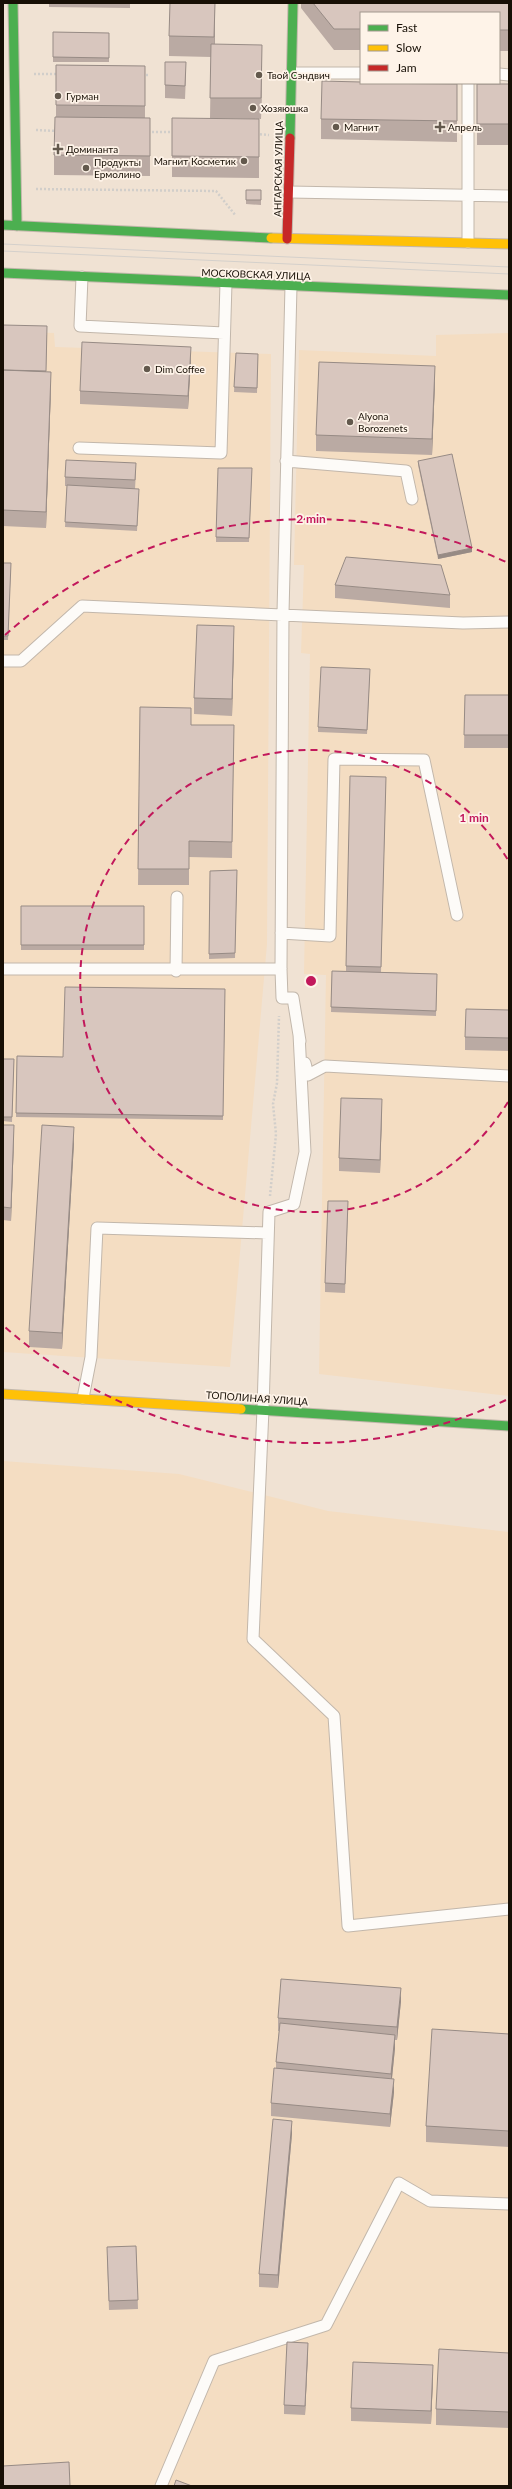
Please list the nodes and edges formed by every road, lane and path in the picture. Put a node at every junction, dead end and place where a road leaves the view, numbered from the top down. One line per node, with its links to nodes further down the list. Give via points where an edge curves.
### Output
1 (13, 3): 16 (street)
2 (292, 3): 3 (street, АНГАРСКАЯ УЛИЦА)
3 (291, 73): 4 (lane); 15 (street, АНГАРСКАЯ УЛИЦА)
4 (360, 73)
5 (32, 74): 6 (path)
6 (63, 74)
7 (134, 75): 8 (path)
8 (150, 75)
9 (468, 84): 18 (lane)
10 (32, 130): 11 (path)
11 (59, 131)
12 (142, 132): 13 (path)
13 (180, 132)
14 (250, 134): 15 (path)
15 (289, 135): 17 (street, АНГАРСКАЯ УЛИЦА)
16 (16, 188): 20 (path, via 216,191); 22 (street)
17 (289, 192): 18 (lane); 23 (street, АНГАРСКАЯ УЛИЦА)
18 (468, 194): 19 (lane); 24 (lane)
19 (509, 196)
20 (239, 219)
21 (3, 225): 22 (street)
22 (17, 226): 23 (street)
23 (287, 238): 24 (street)
24 (468, 242): 25 (street)
25 (509, 244)
26 (3, 274): 27 (street, МОСКОВСКАЯ УЛИЦА)
27 (82, 277): 28 (street, МОСКОВСКАЯ УЛИЦА); 31 (lane, via 80,326)
28 (226, 283): 29 (street, МОСКОВСКАЯ УЛИЦА); 31 (lane)
29 (291, 286): 30 (street, МОСКОВСКАЯ УЛИЦА); 33 (lane)
30 (509, 295)
31 (224, 333): 32 (lane, via 221,453)
32 (79, 448)
33 (286, 461): 34 (lane, via 406,471); 35 (lane)
34 (412, 500)
35 (283, 613): 36 (lane, via 463,623); 37 (lane, via 82,606 22,661); 40 (lane)
36 (509, 622)
37 (3, 661)
38 (177, 898): 43 (lane)
39 (456, 914): 40 (lane, via 424,760 334,759 330,936)
40 (281, 933): 42 (lane)
41 (3, 969): 43 (lane)
42 (281, 969): 43 (lane); 44 (lane)
43 (176, 971)
44 (282, 998): 45 (lane, via 293,998); 47 (path, via 277,1083 273,1104 276,1134)
45 (299, 1034): 46 (lane, via 308,1075 325,1066); 47 (lane, via 305,1152 294,1204)
46 (509, 1076)
47 (268, 1212): 48 (lane)
48 (267, 1233): 50 (lane, via 97,1228 91,1357); 51 (lane)
49 (3, 1394): 50 (street, ТОПОЛИНАЯ УЛИЦА)
50 (83, 1398): 51 (street, ТОПОЛИНАЯ УЛИЦА)
51 (263, 1409): 52 (street, ТОПОЛИНАЯ УЛИЦА); 53 (lane, via 253,1639 334,1716 348,1926)
52 (509, 1426)
53 (509, 1909)
54 (509, 2204): 55 (lane, via 430,2201 399,2183 326,2325 214,2361)
55 (161, 2486)

